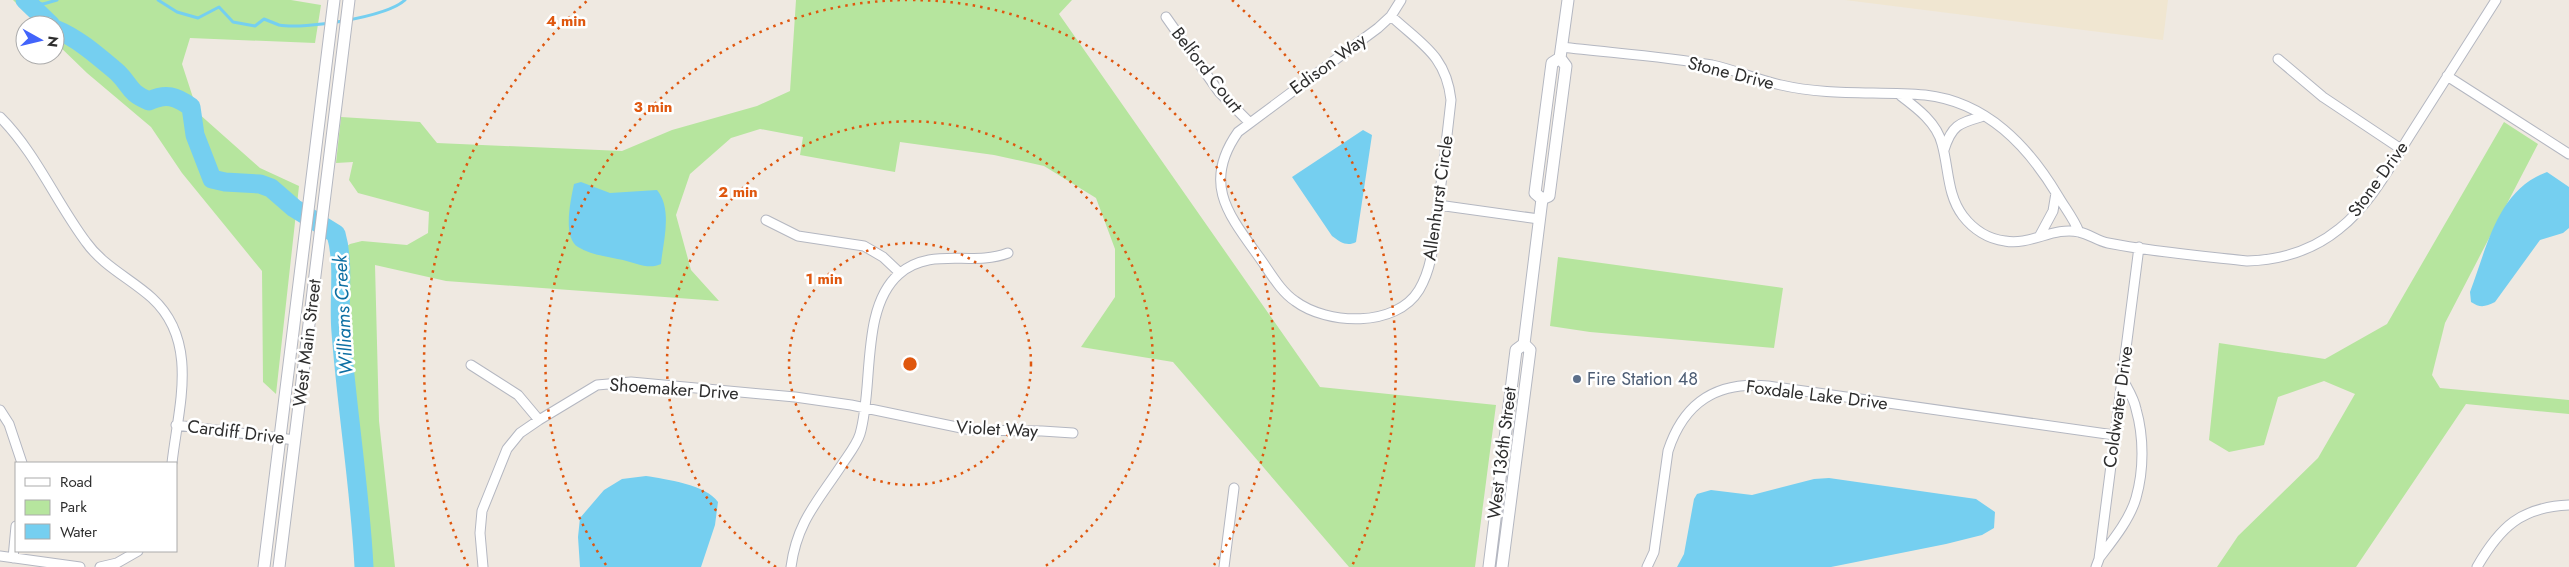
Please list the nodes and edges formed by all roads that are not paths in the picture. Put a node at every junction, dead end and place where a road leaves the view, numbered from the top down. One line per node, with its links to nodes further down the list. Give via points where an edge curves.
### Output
1 (1401, 0): 6 (street, Edison Way)
2 (1568, 0): 8 (street, West 136th Street)
3 (2496, 0): 10 (street, Stone Drive)
4 (349, 2): 37 (street, West Main Street)
5 (334, 3): 36 (street, West Main Street)
6 (1391, 16): 14 (street, Edison Way); 19 (street, Allenhurst Circle, via 1437,58 1449,85 1451,100)
7 (1166, 17): 14 (street, Belford Court, via 1219,92)
8 (1561, 53): 11 (street, Stone Drive, via 1698,63 1781,85); 20 (street, West 136th Street, via 1566,66 1549,196 1542,200)
9 (2278, 59): 15 (street, via 2323,97)
10 (2448, 76): 15 (street, Stone Drive); 17 (street)
11 (1901, 96): 12 (street, Stone Drive, via 1949,101); 16 (street, Stone Drive, via 1929,120)
12 (1984, 116): 16 (street, via 1958,124); 18 (street, Stone Drive, via 2004,128 2024,147)
13 (0, 117): 33 (street, via 33,160 87,244 104,263 153,299 171,321 182,350 183,370)
14 (1249, 122): 19 (street, Allenhurst Circle, via 1226,148 1220,166 1224,203 1231,218 1285,293 1309,310 1362,319 1390,313 1406,304 1418,292 1426,276 1433,250)
15 (2401, 149): 24 (street, Stone Drive, via 2354,216 2327,238 2287,257 2248,261)
16 (1943, 150): 23 (street, Stone Drive, via 1955,204 1972,226 2005,241 2028,241)
17 (2568, 152)
18 (2056, 193): 22 (street, Stone Drive); 23 (street, via 2053,211)
19 (1438, 205): 20 (street)
20 (1539, 219): 27 (street, West 136th Street)
21 (766, 220): 26 (street, via 798,236 864,246 883,257)
22 (2079, 232): 23 (street, Stone Drive); 24 (street, Stone Drive, via 2103,242)
23 (2039, 237)
24 (2139, 247): 29 (street, Coldwater Drive)
25 (1008, 253): 26 (street, via 979,260 934,258 915,263)
26 (900, 273): 30 (street, via 886,289 878,310)
27 (1524, 344): 54 (street, West 136th Street, via 1516,350); 55 (street, West 136th Street, via 1530,350)
28 (471, 365): 32 (street, via 518,395)
29 (2122, 377): 35 (street, Coldwater Drive); 46 (street, via 2136,408 2142,445 2140,474 2136,499)
30 (864, 407): 32 (street, Shoemaker Drive, via 794,397 613,382 583,391); 34 (street, Violet Way, via 971,430); 52 (street, via 858,440 804,520)
31 (0, 410): 38 (street, via 12,431)
32 (539, 420): 51 (street, Shoemaker Drive, via 512,440 491,484 480,525)
33 (176, 426): 36 (street, Cardiff Drive); 39 (street)
34 (1073, 433)
35 (2114, 435): 46 (street, Coldwater Drive); 56 (street, Foxdale Lake Drive, via 1768,386 1746,384 1726,388 1696,404 1673,436 1668,451 1654,552)
36 (281, 438): 37 (street, Cardiff Drive); 49 (street, West Main Street)
37 (295, 440): 50 (street, West Main Street)
38 (22, 462)
39 (172, 462)
40 (1234, 488): 53 (street)
41 (2569, 505): 57 (street, via 2528,513 2508,524 2490,544)
42 (15, 537): 45 (street)
43 (136, 552): 48 (street, via 117,563)
44 (0, 556): 45 (street)
45 (13, 558): 47 (street)
46 (2097, 563)
47 (80, 567)
48 (100, 567)
49 (264, 567)
50 (279, 567)
51 (483, 567)
52 (791, 567)
53 (1224, 567)
54 (1489, 567)
55 (1502, 567)
56 (1647, 567)
57 (2477, 567)

